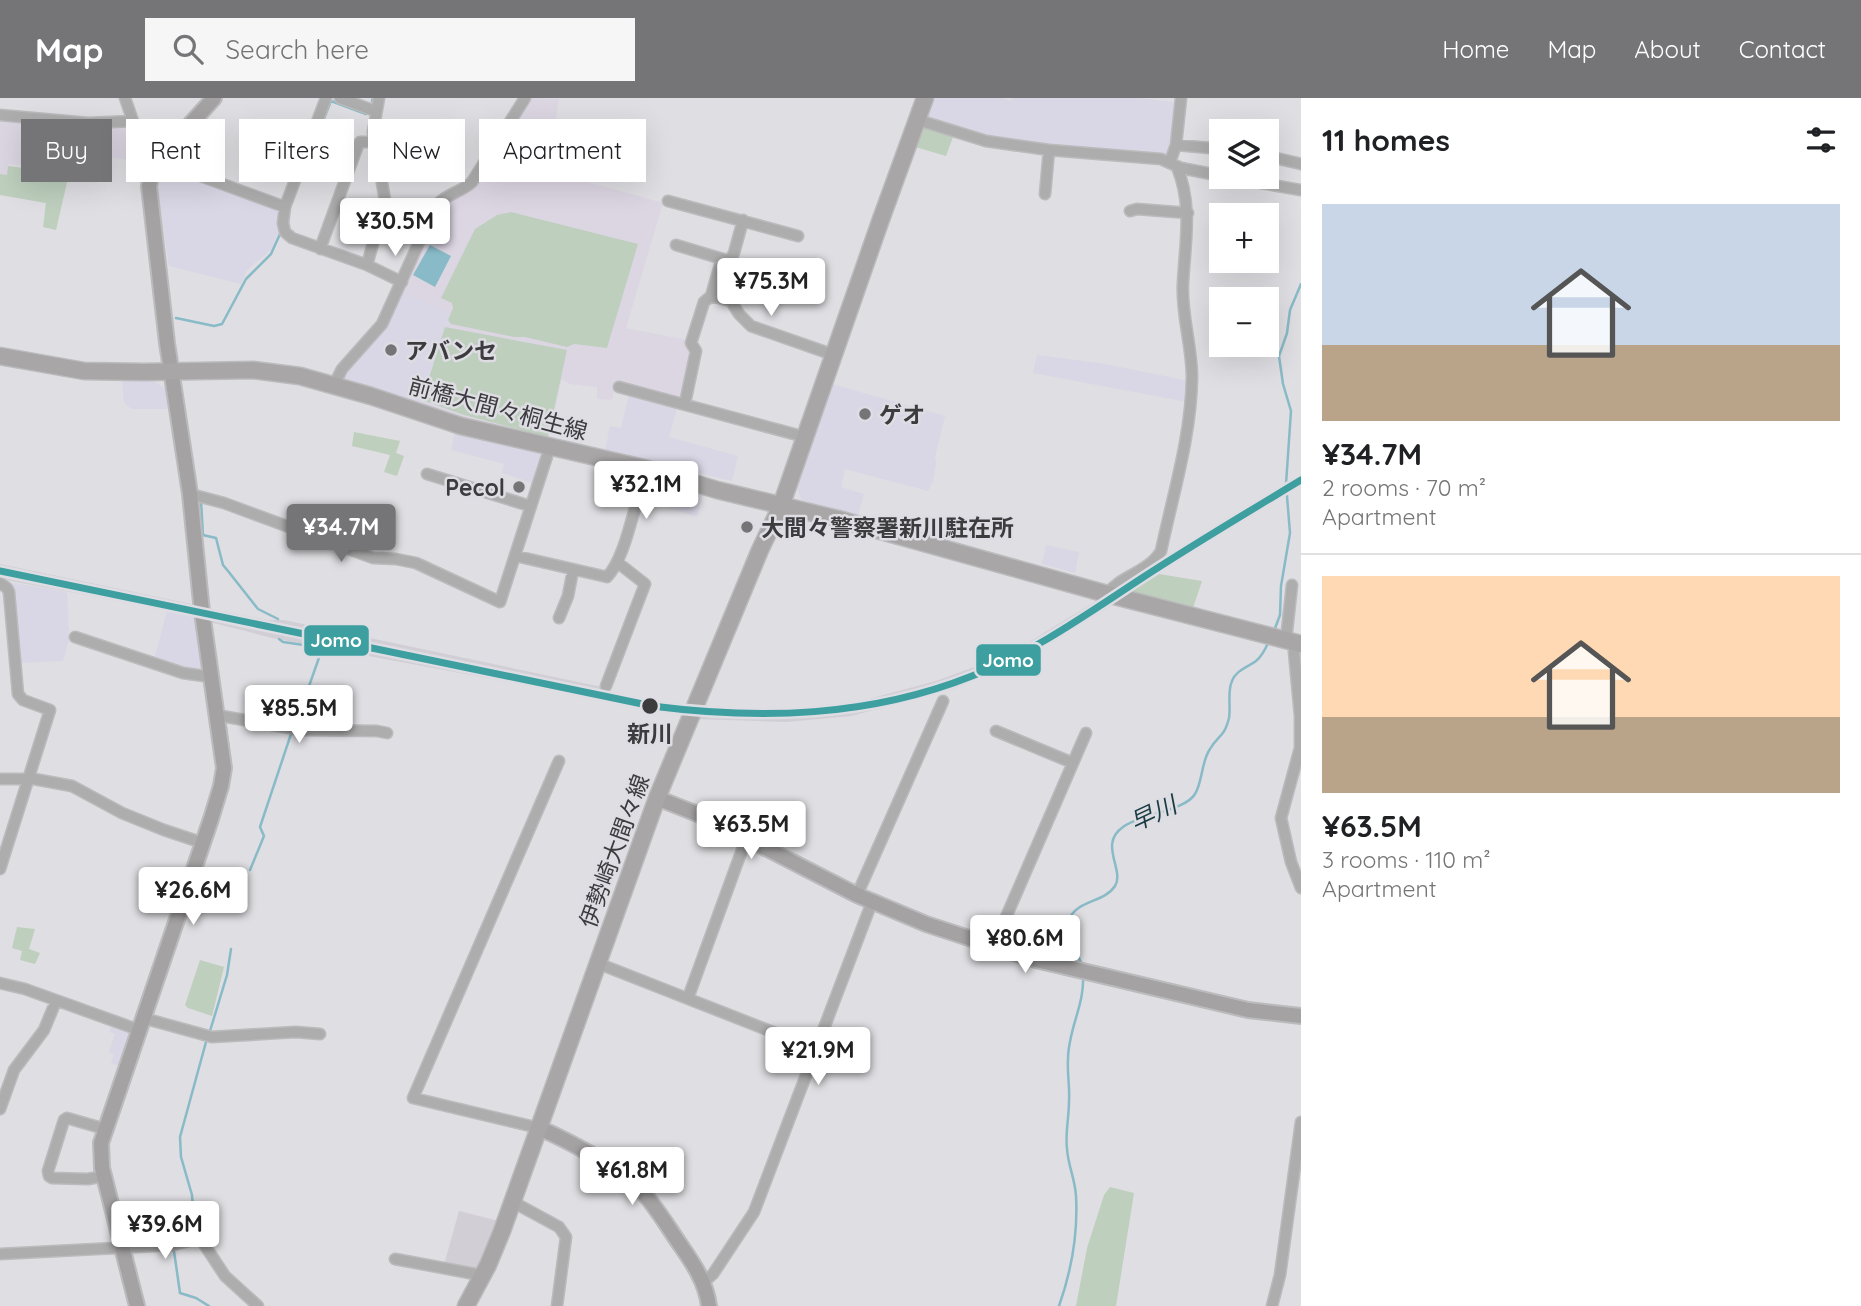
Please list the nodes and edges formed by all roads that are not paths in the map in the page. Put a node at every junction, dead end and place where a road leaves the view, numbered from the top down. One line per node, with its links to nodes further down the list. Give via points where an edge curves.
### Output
1 (125, 98): 11 (street)
2 (214, 98): 12 (street)
3 (326, 98): 31 (street)
4 (340, 98): 9 (street)
5 (379, 98): 9 (street)
6 (525, 98): 40 (street, via 471,182 435,207)
7 (925, 98): 14 (main road, 伊勢崎大間々線)
8 (1181, 98): 17 (street)
9 (375, 111): 13 (street)
10 (0, 115): 15 (street)
11 (132, 119)
12 (195, 119)
13 (375, 119)
14 (918, 120): 19 (street, via 986,141); 42 (main road, 伊勢崎大間々線)
15 (126, 121)
16 (368, 142): 37 (street, via 358,145)
17 (1175, 145): 18 (street); 22 (street)
18 (1209, 148)
19 (1049, 150): 22 (street, via 1161,159); 29 (street)
20 (1279, 159): 21 (street)
21 (1301, 164)
22 (1173, 165): 23 (street); 33 (street)
23 (1209, 173)
24 (150, 182): 44 (street)
25 (217, 182): 31 (street)
26 (382, 182): 39 (street, via 385,200)
27 (1279, 186): 28 (street)
28 (1301, 190)
29 (1045, 194)
30 (668, 201): 34 (street)
31 (285, 206): 37 (street, via 286,235)
32 (1130, 211): 33 (street)
33 (1188, 213): 60 (street, via 1183,298 1192,379 1186,440 1161,551 1148,567)
34 (743, 220): 35 (street); 38 (street, via 732,257)
35 (798, 236)
36 (676, 245): 38 (street)
37 (320, 249): 39 (street)
38 (726, 260): 41 (street, via 720,265)
39 (367, 265): 40 (street)
40 (402, 282): 45 (street, via 382,324 342,369)
41 (711, 296): 42 (street, via 731,301 751,326); 47 (street, via 704,302 691,343 696,351)
42 (834, 355): 48 (main road, 伊勢崎大間々線)
43 (0, 356): 44 (main road, 前橋大間々桐生線, via 84,371)
44 (171, 372): 45 (main road, 前橋大間々桐生線, via 278,371); 52 (street)
45 (334, 385): 49 (main road, 前橋大間々桐生線, via 442,421)
46 (620, 387): 47 (street)
47 (685, 403): 48 (street)
48 (805, 437): 54 (main road, 伊勢崎大間々線)
49 (550, 447): 50 (main road, 前橋大間々桐生線); 53 (street)
50 (648, 469): 54 (main road, 前橋大間々桐生線); 56 (street)
51 (427, 474): 53 (street)
52 (190, 494): 55 (street, via 373,558 416,563 500,602); 64 (street)
53 (530, 506): 55 (street)
54 (781, 506): 60 (main road, 前橋大間々桐生線); 75 (main road, 伊勢崎大間々線)
55 (516, 556): 57 (street)
56 (617, 562): 57 (street, via 604,578); 65 (street, via 645,583)
57 (573, 570): 61 (street)
58 (0, 583): 74 (street, via 9,592 18,694 50,710)
59 (1292, 585): 63 (street)
60 (1107, 594): 63 (main road, 前橋大間々桐生線)
61 (559, 618)
62 (75, 638): 64 (street, via 183,673)
63 (1286, 640): 79 (street, via 1300,748 1281,818)
64 (211, 677): 67 (street)
65 (606, 686)
66 (943, 701): 80 (street)
67 (216, 715): 69 (street, via 301,730); 77 (street, via 223,777)
68 (996, 732): 72 (street)
69 (387, 733)
70 (1086, 733): 72 (street)
71 (559, 761): 93 (street, via 413,1098)
72 (1073, 763): 82 (street)
73 (0, 779): 74 (street)
74 (29, 779): 77 (street, via 72,786 122,813); 78 (street)
75 (657, 798): 76 (street); 83 (main road, 伊勢崎大間々線)
76 (746, 839): 80 (street); 85 (street)
77 (203, 843): 88 (street)
78 (0, 869)
79 (1301, 888)
80 (857, 895): 81 (street)
81 (872, 902): 82 (street); 90 (street)
82 (993, 947): 87 (street, via 1248,1010)
83 (597, 963): 85 (street); 93 (main road, 伊勢崎大間々線)
84 (0, 983): 86 (street)
85 (688, 998): 90 (street)
86 (55, 1001): 88 (street); 91 (street, via 44,1030 14,1070)
87 (1301, 1016)
88 (141, 1024): 89 (street, via 212,1037); 94 (street)
89 (320, 1034)
90 (816, 1049): 101 (street, via 754,1212)
91 (0, 1109)
92 (1301, 1122): 107 (street)
93 (539, 1128): 96 (main road, 伊勢崎大間々線); 101 (street, via 636,1185)
94 (105, 1129): 95 (street, via 100,1156); 95 (street, via 64,1120 48,1171 52,1178)
95 (104, 1177): 97 (street)
96 (513, 1202): 100 (main road, 伊勢崎大間々線); 105 (street, via 559,1227 566,1237)
97 (122, 1246): 98 (street); 102 (street); 103 (street, via 173,1245 200,1238 225,1276)
98 (0, 1254)
99 (395, 1259): 100 (street)
100 (481, 1278): 104 (main road, 伊勢崎大間々線)
101 (704, 1282): 106 (street)
102 (137, 1306)
103 (258, 1306)
104 (466, 1306)
105 (557, 1306)
106 (709, 1306)
107 (1272, 1306)

